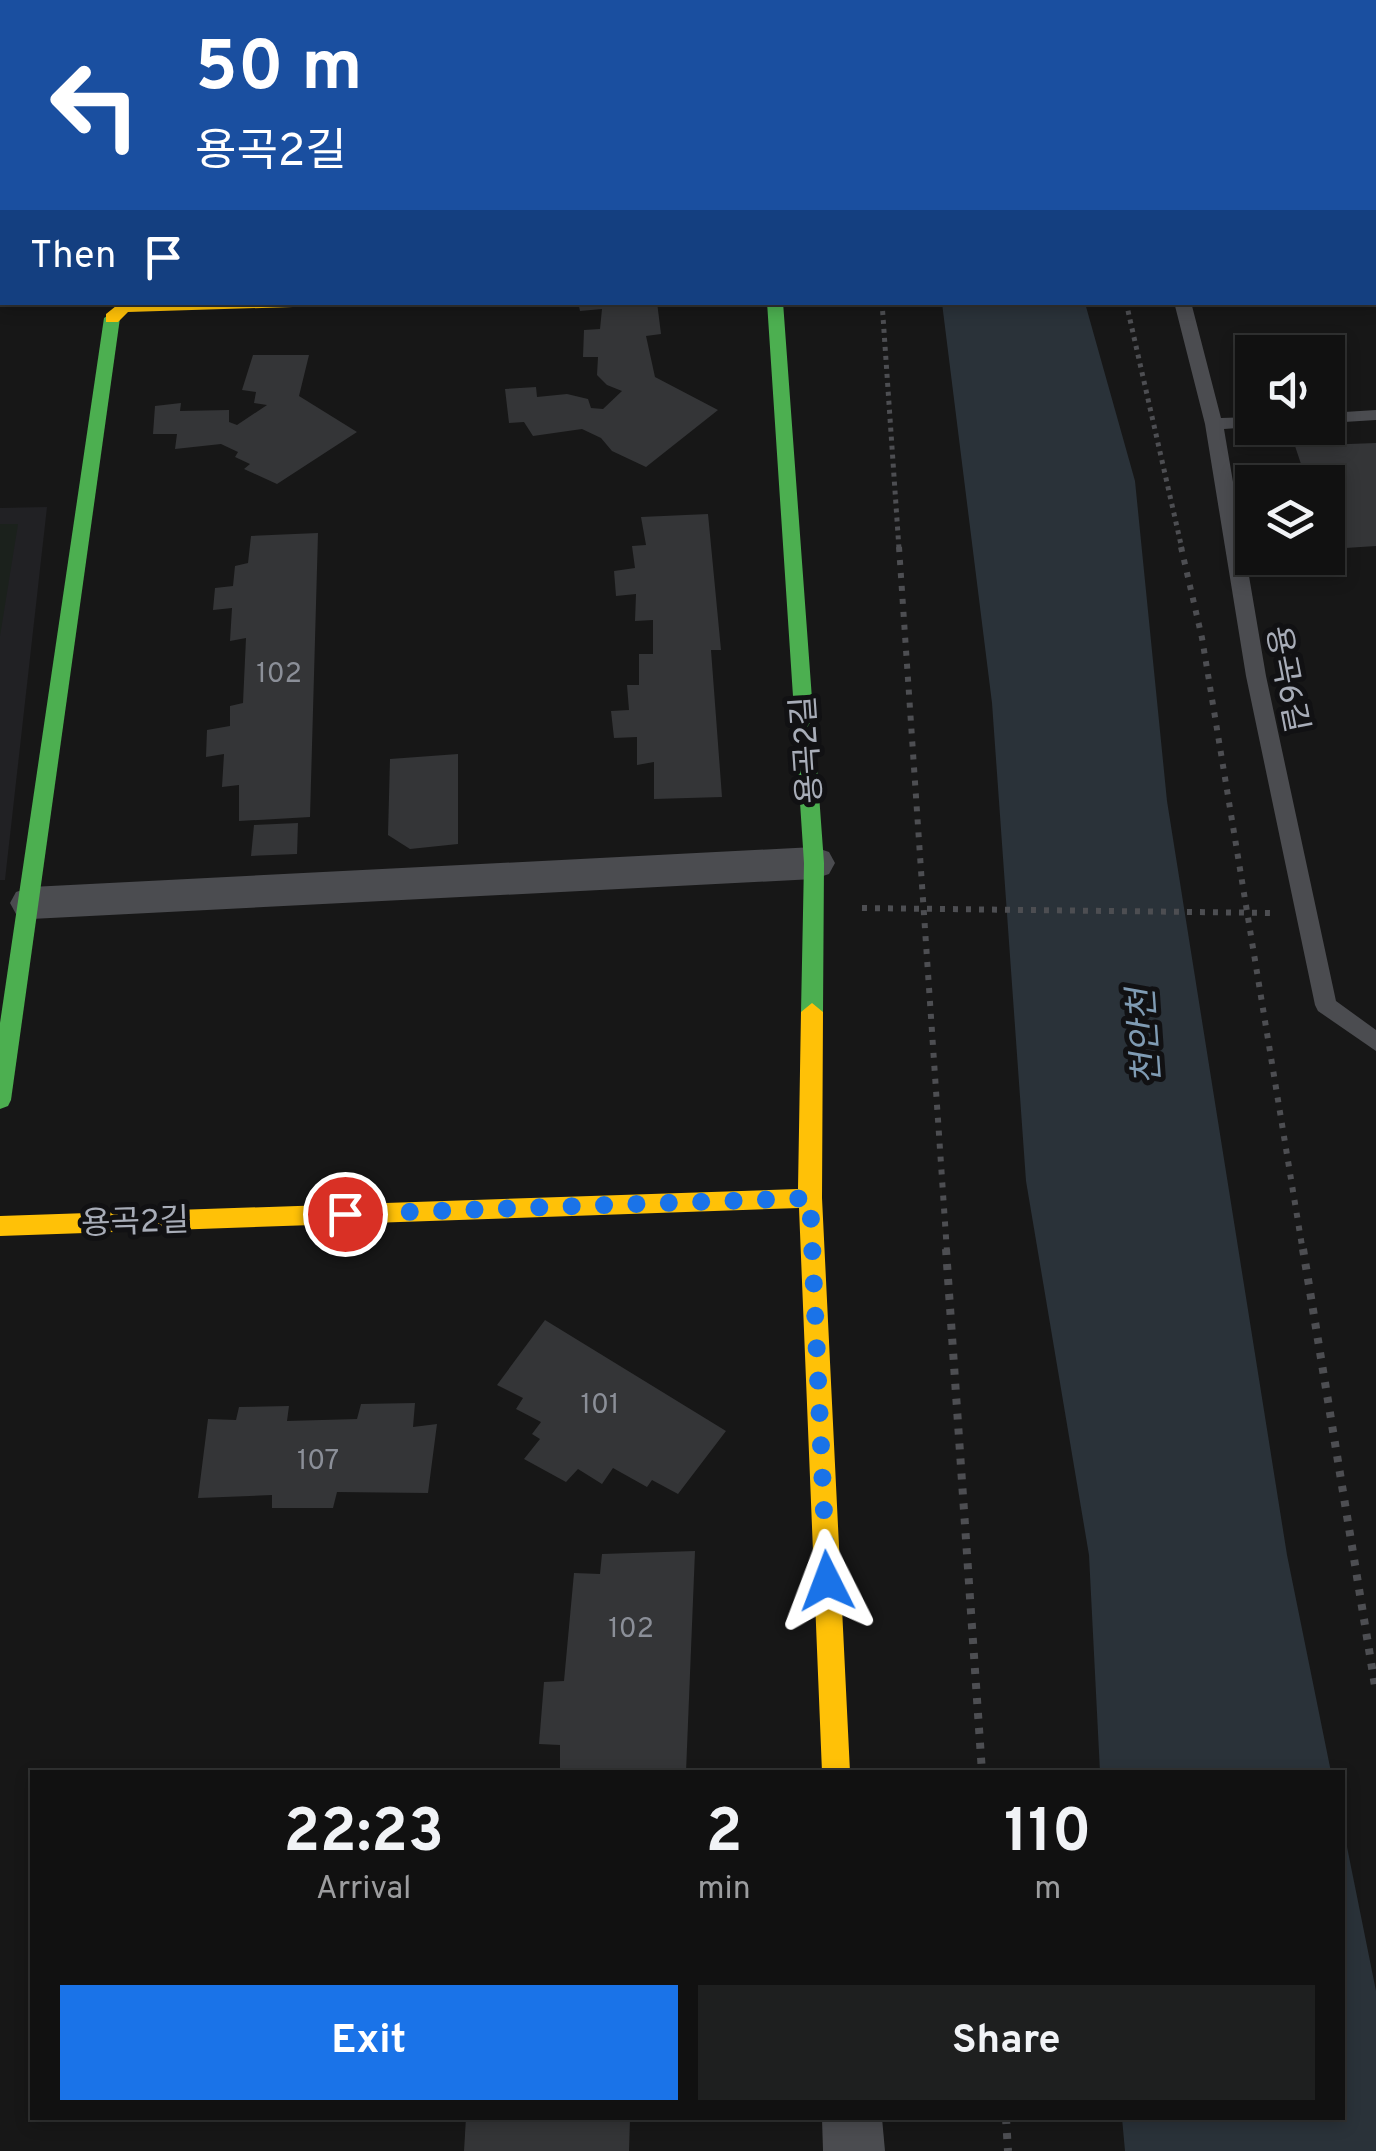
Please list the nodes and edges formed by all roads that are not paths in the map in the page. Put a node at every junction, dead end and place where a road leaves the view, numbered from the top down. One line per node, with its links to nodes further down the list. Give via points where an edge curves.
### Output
1 (191, 305): 9 (street, via 123,307 112,316)
2 (775, 305): 8 (street, 용곡2길)
3 (1183, 305): 7 (lane, 용곡6길)
4 (1376, 415): 5 (lane)
5 (1345, 417)
6 (1235, 423): 7 (lane)
7 (1214, 424): 10 (lane, 용곡6길, via 1256,676 1326,1005)
8 (814, 863): 9 (street); 12 (street, 용곡2길)
9 (31, 903): 11 (street)
10 (1376, 1042)
11 (0, 1100)
12 (810, 1198): 13 (street, 용곡2길); 14 (street, 용곡2길)
13 (0, 1226)
14 (836, 1770)
15 (852, 2120): 16 (street)
16 (854, 2151)

